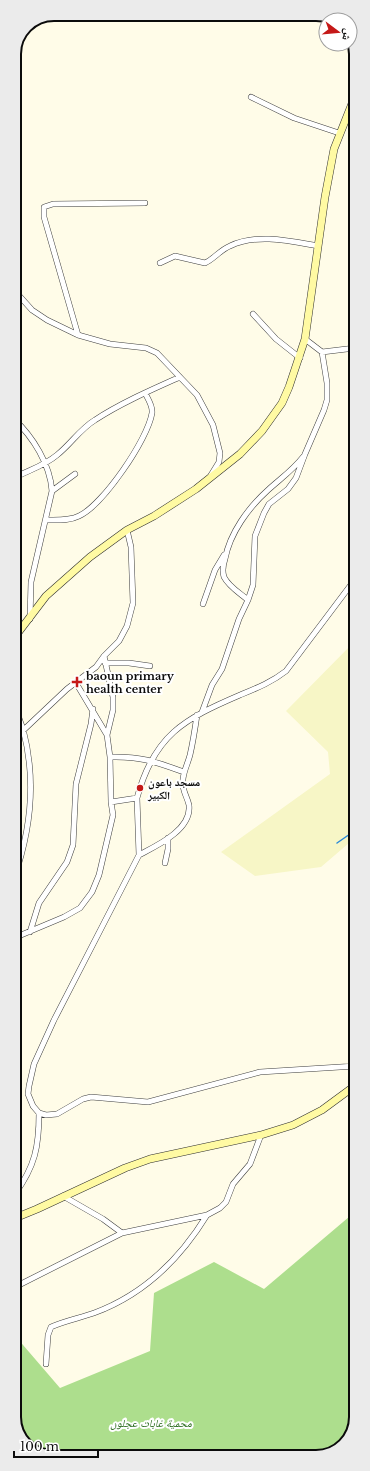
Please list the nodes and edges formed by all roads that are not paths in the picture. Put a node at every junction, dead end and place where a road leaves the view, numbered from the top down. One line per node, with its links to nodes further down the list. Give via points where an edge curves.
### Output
1 (251, 97): 3 (street, via 294,118)
2 (349, 110): 3 (street)
3 (339, 133): 5 (street, via 329,171)
4 (145, 203): 9 (street, via 53,204 44,207 44,217)
5 (318, 246): 6 (street, via 281,240 253,240 232,245 205,264 175,256); 10 (street)
6 (160, 263)
7 (21, 298): 9 (street, via 32,310 47,320)
8 (253, 314): 13 (street, via 276,339)
9 (78, 335): 14 (street, via 110,344 152,350)
10 (305, 339): 12 (street); 13 (street)
11 (349, 349): 12 (street)
12 (322, 352): 17 (street, via 326,368 327,400)
13 (300, 358): 21 (street, via 282,403 267,425 240,454)
14 (180, 377): 15 (street); 21 (street, via 199,398 213,424 220,446 219,462)
15 (145, 393): 18 (street, via 94,420 57,456); 23 (street, via 152,414 141,441 104,494 86,512 68,519)
16 (21, 427): 18 (street, via 33,441)
17 (305, 454): 25 (street, via 294,468 254,504); 27 (street, via 296,478 288,489 269,504 255,536 253,580)
18 (44, 464): 20 (street); 22 (street)
19 (75, 474): 22 (street)
20 (21, 475)
21 (209, 480): 24 (street, via 154,516)
22 (52, 491): 23 (street)
23 (46, 520): 29 (street, via 31,582)
24 (127, 530): 29 (street, via 90,557 46,596); 31 (street, via 131,547 133,603 127,626)
25 (226, 550): 27 (street, via 223,568 225,578); 28 (street, via 215,570)
26 (349, 587): 36 (street, via 286,671 272,682)
27 (248, 600): 36 (street, via 222,669 212,685)
28 (203, 604)
29 (30, 619): 30 (street)
30 (21, 630)
31 (104, 656): 32 (street); 34 (street, via 96,667)
32 (105, 663): 33 (street); 40 (street, via 113,703)
33 (150, 666)
34 (76, 683): 35 (street); 39 (street)
35 (92, 709): 40 (street); 50 (street, via 91,724 76,784 72,849 67,862 39,903)
36 (202, 712): 37 (street)
37 (197, 715): 42 (street, via 168,736); 43 (street)
38 (21, 722): 39 (street)
39 (23, 729): 47 (street, via 32,791)
40 (107, 735): 41 (street)
41 (110, 757): 42 (street, via 133,756); 45 (street)
42 (151, 760): 43 (street); 44 (street)
43 (184, 772): 46 (street, via 182,786 189,808 183,824)
44 (137, 798): 45 (street); 48 (street)
45 (111, 802): 50 (street, via 113,815 109,835 103,863 92,892 73,913)
46 (168, 838): 48 (street); 49 (street)
47 (21, 854)
48 (139, 855): 54 (street, via 34,1064 28,1094)
49 (165, 863)
50 (30, 932): 51 (street)
51 (21, 935)
52 (349, 1067): 54 (street, via 260,1072 148,1102 91,1097 57,1114)
53 (349, 1090): 55 (street, via 306,1119)
54 (39, 1113): 56 (street, via 39,1139 34,1160)
55 (261, 1134): 57 (street, via 150,1158); 58 (street, via 250,1164 233,1184 223,1205)
56 (21, 1185)
57 (62, 1196): 59 (street); 60 (street)
58 (207, 1215): 60 (street); 62 (street, via 173,1262 135,1293 102,1310 51,1328 48,1335)
59 (21, 1216)
60 (122, 1233): 61 (street)
61 (21, 1283)
62 (46, 1364)

